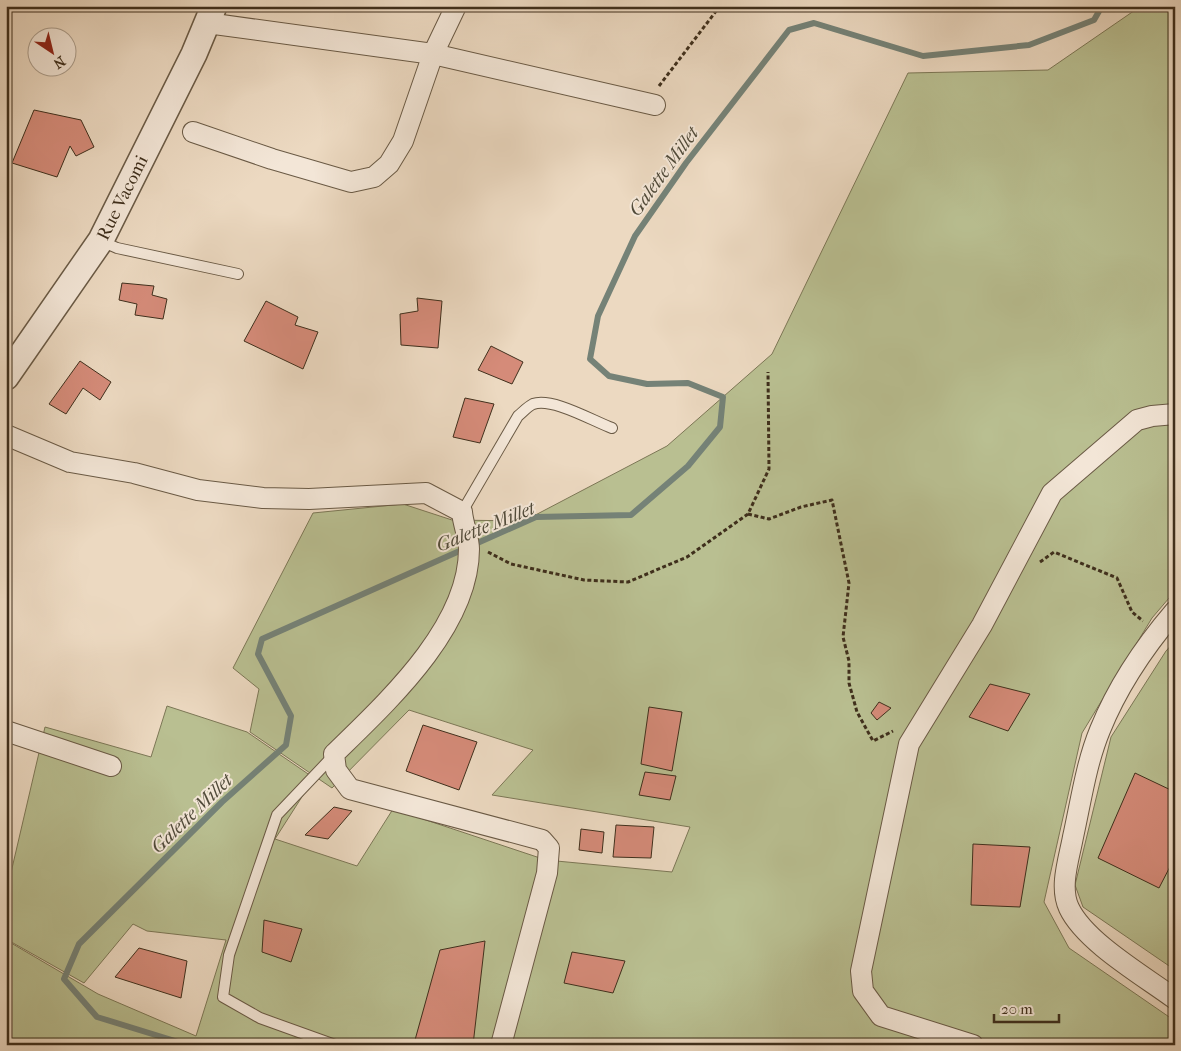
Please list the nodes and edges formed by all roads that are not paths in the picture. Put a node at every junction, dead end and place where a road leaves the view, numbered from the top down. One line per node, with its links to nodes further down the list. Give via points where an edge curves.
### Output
1 (456, 6): 3 (street)
2 (210, 14): 3 (street); 6 (street, Rue Vacomi)
3 (433, 54): 4 (street); 5 (street, via 403,141 389,164 374,177 351,182)
4 (651, 104)
5 (193, 132)
6 (101, 240): 7 (lane, via 117,248); 8 (street, Rue Vacomi)
7 (238, 274)
8 (6, 377)
9 (1175, 414): 20 (street, via 1137,420 1052,493 982,625 909,744 861,971 864,991 881,1016)
10 (612, 428): 12 (lane, via 553,404 534,404 526,408 518,416)
11 (6, 436): 12 (street, via 70,462 134,473 198,490 262,498 309,499 426,492)
12 (462, 512): 15 (street, via 469,548 463,591 438,641)
13 (1174, 615): 17 (street, via 1157,632 1121,688 1100,730 1088,767 1065,877 1068,907 1084,931)
14 (6, 731): 16 (street)
15 (334, 754): 18 (lane, via 276,814 229,955 223,997 260,1018); 19 (street, via 336,770 350,789 542,840 549,848 547,873)
16 (111, 766)
17 (1175, 999)
18 (334, 1045)
19 (501, 1045)
20 (973, 1045)

